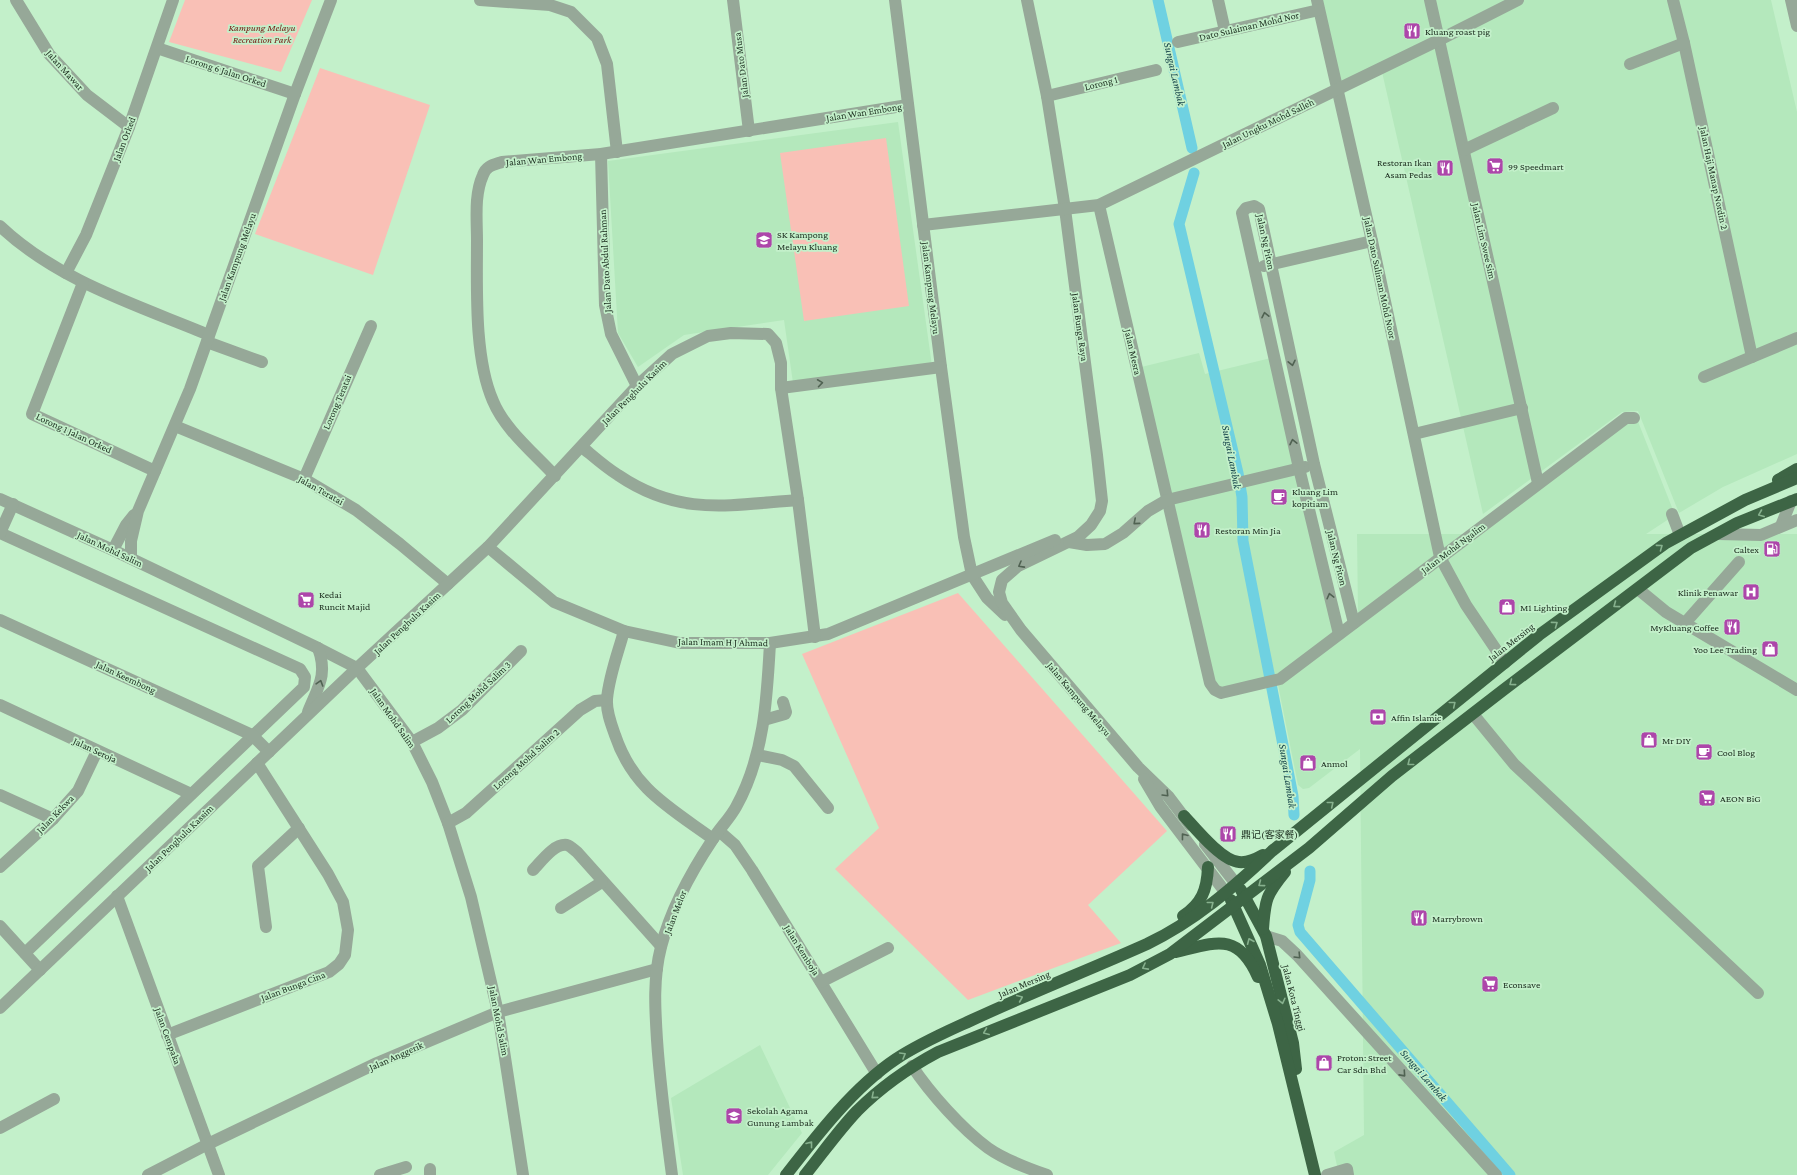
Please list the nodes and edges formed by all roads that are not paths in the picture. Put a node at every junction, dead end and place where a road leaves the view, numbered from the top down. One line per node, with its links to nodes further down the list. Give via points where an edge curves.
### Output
1 (16, 0): 27 (street, Jalan Mawar, via 49,54 87,96)
2 (173, 0): 19 (street, Jalan Orked)
3 (331, 0): 23 (street, Jalan Kampung Melayu)
4 (480, 0): 30 (street, via 550,5 571,12 597,38 607,64)
5 (733, 0): 28 (street, Jalan Dato Musa)
6 (895, 0): 25 (street, Jalan Kampung Melayu)
7 (1028, 0): 24 (street, Jalan Bunga Raya)
8 (1218, 0): 15 (street)
9 (1430, 0): 16 (street, Jalan Lim Swee Sim)
10 (1518, 0): 16 (street, Jalan Ungku Mohd Salleh)
11 (1674, 0): 18 (street, Jalan Haji Manap Nordin 2)
12 (1791, 0): 14 (street)
13 (1318, 5): 15 (street, Dato Sulaiman Mohd Nor); 22 (street, Jalan Dato Suliman Mohd Noor)
14 (1797, 26)
15 (1225, 30): 17 (street, Dato Sulaiman Mohd Nor)
16 (1439, 40): 22 (street, Jalan Ungku Mohd Salleh); 29 (street, Jalan Lim Swee Sim)
17 (1178, 42)
18 (1684, 43): 20 (street); 44 (street, Jalan Haji Manap Nordin 2)
19 (157, 48): 23 (street, Lorong 6 Jalan Orked); 27 (street, Jalan Orked)
20 (1630, 64)
21 (1156, 70): 24 (street, Lorong 1)
22 (1337, 89): 32 (street, Jalan Ungku Mohd Salleh); 36 (street, Jalan Dato Suliman Mohd Noor)
23 (296, 94): 43 (street, Jalan Kampung Melayu)
24 (1047, 96): 33 (street, Jalan Bunga Raya)
25 (908, 105): 28 (street, Jalan Wan Embong); 34 (street, Jalan Kampung Melayu)
26 (1553, 108): 29 (street)
27 (129, 127): 39 (street, Jalan Orked, via 86,235)
28 (749, 131): 30 (street, Jalan Wan Embong)
29 (1464, 150): 50 (street, Jalan Lim Swee Sim)
30 (617, 152): 31 (street, Jalan Wan Embong)
31 (601, 154): 48 (street, Jalan Dato Abdul Rahman, via 605,305 611,334); 59 (street, Jalan Wan Embong, via 502,162 488,166 477,192 477,293 485,375 493,401 508,425)
32 (1099, 205): 33 (street, Jalan Ungku Mohd Salleh); 65 (street, Jalan Mesra)
33 (1065, 209): 34 (street, Jalan Ungku Mohd Salleh); 72 (street, Jalan Bunga Raya, via 1102,490 1100,511)
34 (923, 225): 46 (street, Jalan Kampung Melayu)
35 (0, 226): 39 (street, via 16,242)
36 (1372, 241): 37 (street); 53 (street, Jalan Dato Suliman Mohd Noor)
37 (1271, 264): 38 (street); 38 (street, Jalan Ng Piton, via 1259,209 1254,206 1246,208 1242,213); 55 (street, Jalan Ng Piton, one-way to 55)
38 (1255, 268): 56 (street, Jalan Ng Piton, one-way to 38)
39 (66, 273): 40 (street)
40 (83, 282): 43 (street); 58 (street, Lorong 1 Jalan Orked, via 32,414)
41 (371, 326): 61 (street, Lorong Teratai)
42 (1797, 338): 44 (street)
43 (208, 339): 45 (street); 52 (street, Jalan Kampung Melayu)
44 (1752, 357): 47 (street)
45 (262, 362)
46 (940, 367): 49 (street, one-way to 46); 83 (street, Jalan Kampung Melayu, via 964,537)
47 (1704, 377)
48 (637, 386): 49 (street, Jalan Penghulu Kasim, via 672,354 690,344 708,336 750,332 768,334 776,343 781,363); 54 (street, Jalan Penghulu Kasim)
49 (781, 388): 64 (street, Jalan Penghulu Kasim)
50 (1522, 408): 53 (street); 62 (street, Jalan Lim Swee Sim)
51 (1634, 418): 62 (street, Jalan Mohd Ngalim, via 1626,418)
52 (175, 426): 58 (street, Jalan Kampung Melayu); 61 (street, Jalan Teratai)
53 (1414, 434): 80 (street, Jalan Dato Suliman Mohd Noor)
54 (582, 447): 59 (street, Jalan Penghulu Kasim); 64 (street, via 618,475 642,489 670,500 712,506)
55 (1314, 464): 56 (street); 87 (street, Jalan Ng Piton)
56 (1299, 468): 65 (street); 91 (street, Jalan Ng Piton, one-way to 56)
57 (1797, 469): 66 (highway)
58 (155, 471): 69 (street, Jalan Kampung Melayu)
59 (555, 476): 78 (street, Jalan Penghulu Kasim)
60 (1797, 478): 66 (highway, Jalan Mersing)
61 (304, 479): 84 (street, Jalan Teratai, via 356,510)
62 (1538, 483): 80 (street, Jalan Mohd Ngalim)
63 (0, 499): 68 (street, Jalan Mohd Salim)
64 (798, 500): 92 (street, Jalan Penghulu Kasim)
65 (1167, 500): 77 (street, one-way to 77, via 1104,544); 98 (street, Jalan Mesra, via 1210,683 1221,693)
66 (1745, 500): 76 (highway, Jalan Mersing)
67 (1794, 500): 73 (street); 75 (highway, one-way to 75, via 1737,523)
68 (13, 504): 74 (street); 79 (street, Jalan Mohd Salim)
69 (138, 511): 79 (street, Jalan Kampung Melayu, via 126,525); 81 (street, Jalan Kampung Melayu, via 131,541)
70 (1672, 514): 76 (street)
71 (1797, 520): 73 (street)
72 (1091, 525): 77 (street); 83 (street)
73 (1781, 526): 75 (street, via 1760,535)
74 (0, 533): 106 (street, via 300,669 305,677 304,687)
75 (1718, 534): 85 (highway, via 1691,548)
76 (1680, 535): 96 (highway, Jalan Mersing, one-way to 76, via 1540,635)
77 (1069, 542): 89 (street, one-way to 89, via 1018,566 1002,580 999,592 1002,603)
78 (488, 547): 84 (street, Jalan Penghulu Kasim); 90 (street, Jalan Imam H J Ahmad, via 554,602)
79 (113, 550): 81 (street, Jalan Mohd Salim)
80 (1440, 557): 87 (street, Jalan Mohd Ngalim); 96 (street, Jalan Dato Suliman Mohd Noor, via 1466,605)
81 (131, 558): 94 (street, Jalan Mohd Salim)
82 (1739, 562): 88 (street)
83 (972, 575): 89 (street, Jalan Kampung Melayu, via 986,598); 92 (street, Jalan Imam H J Ahmad, via 828,634)
84 (448, 584): 97 (street, Jalan Penghulu Kasim)
85 (1638, 589): 88 (street); 103 (highway, one-way to 103)
86 (0, 620): 106 (street, Jalan Keembong)
87 (1354, 623): 91 (street, Jalan Mohd Ngalim)
88 (1685, 624): 99 (street)
89 (1021, 630): 112 (street, Jalan Kampung Melayu)
90 (624, 631): 93 (street, Jalan Imam H J Ahmad, via 680,643); 100 (street, Jalan Kemboja, via 610,679)
91 (1339, 634): 98 (street, Jalan Mohd Ngalim, via 1280,679)
92 (815, 636): 93 (street, Jalan Imam H J Ahmad)
93 (770, 643): 105 (street, Jalan Melor)
94 (318, 648): 97 (street, Jalan Mohd Salim); 104 (street, one-way to 94, via 322,677 322,658)
95 (521, 651): 107 (street, Lorong Mohd Salim 3, via 462,710 438,728)
96 (1505, 664): 121 (highway, Jalan Mersing, one-way to 96)
97 (357, 668): 104 (street, Jalan Penghulu Kassim); 107 (street, Jalan Mohd Salim)
98 (1270, 682)
99 (1795, 685)
100 (607, 700): 118 (street, Lorong Mohd Salim 2, via 595,702 580,710 466,813); 120 (street, Jalan Kemboja, via 609,719 621,754 633,774 654,797)
101 (783, 702): 105 (street, via 785,714)
102 (0, 706): 108 (street, Jalan Seroja)
103 (1473, 714): 122 (highway, one-way to 122, via 1392,776); 144 (street, via 1514,764)
104 (306, 716): 109 (street, Jalan Penghulu Kassim)
105 (764, 720): 110 (street, Jalan Melor)
106 (252, 735): 109 (street); 113 (street)
107 (412, 742): 118 (street, Jalan Mohd Salim, via 432,782)
108 (97, 751): 113 (street, Jalan Seroja); 117 (street, Jalan Kekwa, via 78,791)
109 (269, 752): 111 (street, Jalan Penghulu Kassim)
110 (758, 755): 115 (street, via 782,760 794,766); 120 (street, Jalan Melor, via 736,807)
111 (257, 763): 119 (street, Jalan Bunga Cina); 129 (street, Jalan Penghulu Kassim)
112 (1138, 767): 116 (street, Jalan Kampung Melayu, one-way to 116, via 1168,796); 124 (street, Jalan Kampung Melayu, one-way to 112, via 1160,806)
113 (191, 794): 139 (street)
114 (0, 795): 117 (street)
115 (828, 808)
116 (1184, 816): 121 (highway, via 1228,860 1240,863 1251,861); 127 (street, Jalan Kampung Melayu)
117 (53, 819): 123 (street, Jalan Kekwa)
118 (448, 823): 146 (street, Jalan Mohd Salim, via 472,897)
119 (298, 828): 134 (street, via 258,866); 148 (street, Jalan Bunga Cina, via 343,902 348,930 345,955 329,972)
120 (716, 835): 137 (street, Jalan Melor, via 680,892); 143 (street, Jalan Kemboja, via 735,845)
121 (1272, 850): 127 (highway, Jalan Mersing)
122 (1297, 857): 130 (highway, one-way to 130); 135 (highway, via 1270,890 1266,900)
123 (0, 867)
124 (1208, 868): 128 (street, Jalan Kampung Melayu); 136 (highway, via 1207,885 1202,898 1190,911 1164,928)
125 (533, 870): 126 (street, via 552,851 561,845 569,845)
126 (602, 882): 132 (street); 137 (street)
127 (1236, 884): 128 (highway, Jalan Mersing); 130 (highway, Jalan Kota Tinggi)
128 (1226, 893): 131 (highway, Jalan Kota Tinggi); 136 (highway, Jalan Mersing, one-way to 128, via 1190,921)
129 (117, 896): 142 (street, Jalan Penghulu Kassim); 148 (street, Jalan Cempaka)
130 (1245, 896): 131 (highway); 135 (highway, Jalan Kota Tinggi)
131 (1235, 905): 140 (highway); 147 (highway, Jalan Kota Tinggi, one-way to 131, via 1260,965)
132 (561, 908)
133 (0, 926): 139 (street)
134 (266, 927)
135 (1264, 933): 152 (highway, Jalan Kota Tinggi, one-way to 152, via 1292,1043); 167 (street, one-way to 167, via 1282,941 1297,955)
136 (1147, 944): 150 (highway, Jalan Mersing, one-way to 136, via 896,1059 933,1038)
137 (662, 946): 141 (street, Jalan Melor)
138 (888, 948): 143 (street)
139 (25, 953): 142 (street)
140 (1170, 954): 147 (highway, via 1206,944 1228,944 1243,952 1254,969); 149 (highway, one-way to 149, via 1130,975 938,1052)
141 (657, 969): 146 (street, Jalan Anggerik); 160 (street, Jalan Melor, via 655,1002 661,1089)
142 (40, 970): 145 (street, Jalan Penghulu Kassim)
143 (821, 982): 150 (street, Jalan Kemboja)
144 (1758, 993)
145 (0, 1008)
146 (498, 1012): 154 (street, Jalan Anggerik, via 377,1063); 159 (street, Jalan Mohd Salim)
147 (1278, 1024): 152 (highway, Jalan Kota Tinggi)
148 (167, 1035): 154 (street, Jalan Cempaka)
149 (912, 1066): 162 (highway, one-way to 162, via 857,1111); 163 (street, via 959,1121 988,1148)
150 (877, 1074): 161 (highway, Jalan Mersing, one-way to 150, via 840,1109)
151 (54, 1099): 153 (street)
152 (1303, 1126): 164 (highway, Jalan Kota Tinggi)
153 (0, 1128)
154 (208, 1144): 156 (street, Jalan Anggerik); 157 (street, Jalan Cempaka)
155 (406, 1167): 158 (street)
156 (148, 1175)
157 (219, 1175)
158 (380, 1175)
159 (523, 1175)
160 (672, 1175)
161 (786, 1175)
162 (805, 1175)
163 (1047, 1175)
164 (1315, 1175)
165 (1327, 1175): 166 (street, via 1347,1169)
166 (1348, 1175)
167 (1496, 1175)

